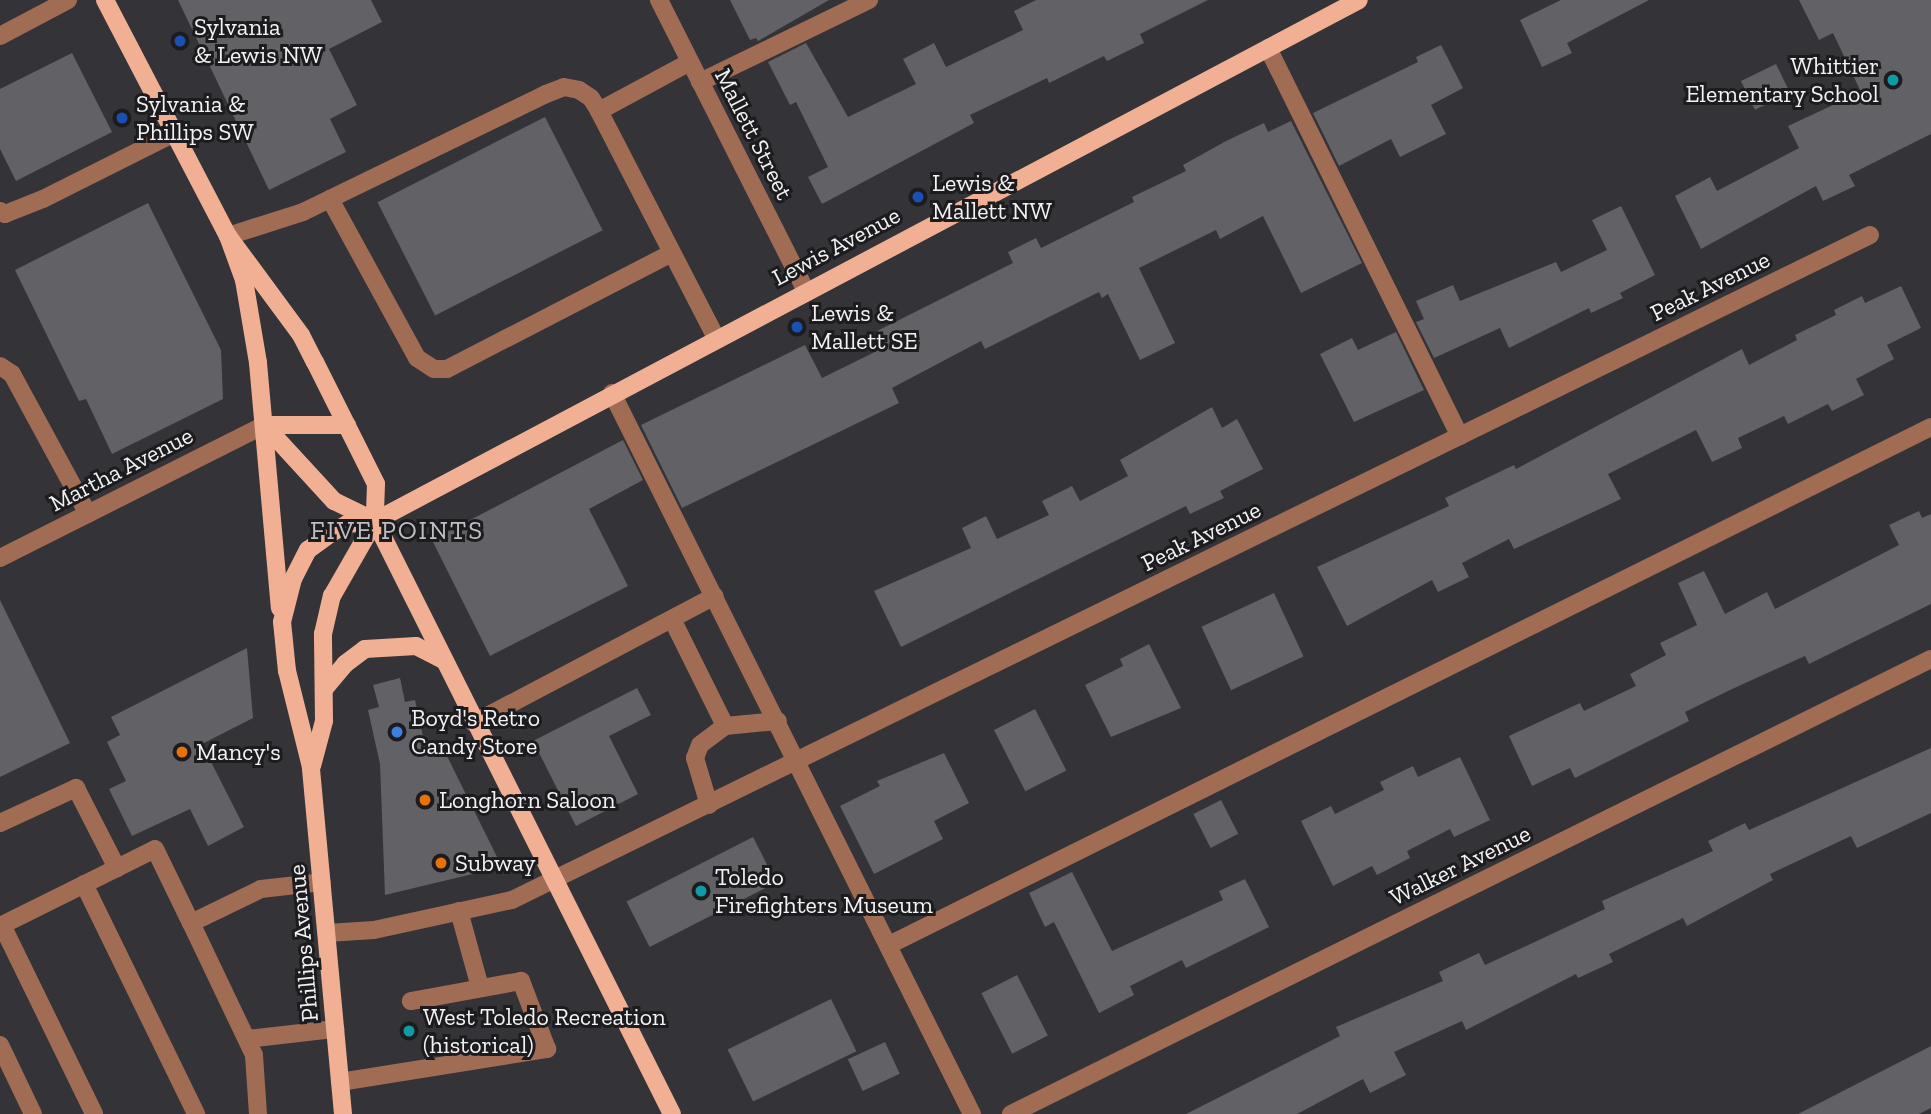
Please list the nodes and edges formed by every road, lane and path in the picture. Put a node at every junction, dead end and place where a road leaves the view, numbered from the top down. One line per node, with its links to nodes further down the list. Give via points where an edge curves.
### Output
1 (68, 0): 6 (street)
2 (105, 0): 11 (main road)
3 (659, 0): 8 (street, Mallett Street)
4 (869, 0): 9 (street)
5 (1359, 0): 7 (main road, Lewis Avenue)
6 (0, 36)
7 (1268, 48): 17 (main road, Lewis Avenue); 24 (street)
8 (690, 62): 9 (street, Mallett Street); 10 (street)
9 (700, 82): 17 (street, Mallett Street)
10 (599, 111): 12 (street, via 592,98 564,87); 16 (street)
11 (173, 134): 13 (street, via 44,199 5,214); 15 (main road)
12 (330, 199): 15 (street); 16 (street, via 417,358 434,369 447,369)
13 (0, 211)
14 (1870, 235): 24 (street, Peak Avenue)
15 (228, 236): 21 (main road, via 244,280); 22 (main road, via 301,335)
16 (672, 253): 18 (street)
17 (805, 289): 18 (main road, Lewis Avenue)
18 (716, 338): 20 (main road, Lewis Avenue)
19 (0, 366): 25 (street, via 12,374)
20 (612, 393): 26 (main road, Lewis Avenue); 28 (street)
21 (264, 425): 22 (main road); 25 (street, Martha Avenue); 26 (main road, via 334,501); 30 (main road)
22 (347, 425): 26 (main road, via 376,484)
23 (1931, 427): 49 (street)
24 (1460, 436): 37 (street, Peak Avenue)
25 (88, 514): 27 (street, Martha Avenue)
26 (375, 521): 30 (main road, Phillips Avenue, via 347,524 308,550 293,579); 31 (main road); 33 (main road, Phillips Avenue, via 332,596 323,634)
27 (0, 558)
28 (715, 596): 29 (street); 34 (street)
29 (672, 619): 35 (street); 36 (street)
30 (282, 622): 38 (main road, Phillips Avenue, via 287,671)
31 (442, 659): 33 (main road, via 416,646 365,649); 35 (main road)
32 (1931, 659): 63 (street, Walker Avenue)
33 (325, 688): 38 (main road, Phillips Avenue, via 324,721)
34 (778, 720): 36 (street); 37 (street)
35 (474, 723): 42 (main road)
36 (725, 726): 39 (street, via 700,745 695,758)
37 (798, 761): 39 (street, Peak Avenue); 49 (street)
38 (312, 767): 43 (main road, Phillips Avenue)
39 (709, 805): 42 (street, Peak Avenue)
40 (0, 823): 41 (street, via 76,788)
41 (117, 867): 44 (street); 46 (street, via 155,849)
42 (554, 880): 45 (street, Peak Avenue, via 512,900); 61 (main road)
43 (322, 882): 46 (street, via 261,889); 48 (main road, Phillips Avenue)
44 (84, 884): 47 (street); 58 (street)
45 (459, 911): 48 (street, Peak Avenue, via 374,930); 50 (street)
46 (191, 923): 53 (street)
47 (1, 925): 57 (street)
48 (327, 933): 52 (main road, Phillips Avenue)
49 (889, 945): 62 (street)
50 (480, 987): 51 (street); 55 (street, via 521,981 547,1049)
51 (411, 1001)
52 (335, 1029): 53 (street); 55 (main road, Phillips Avenue)
53 (247, 1039): 59 (street, via 258,1072)
54 (0, 1045): 56 (street)
55 (340, 1082): 60 (main road, Phillips Avenue)
56 (33, 1114)
57 (94, 1114)
58 (196, 1114)
59 (258, 1114)
60 (343, 1114)
61 (672, 1114)
62 (972, 1114)
63 (1012, 1114)

